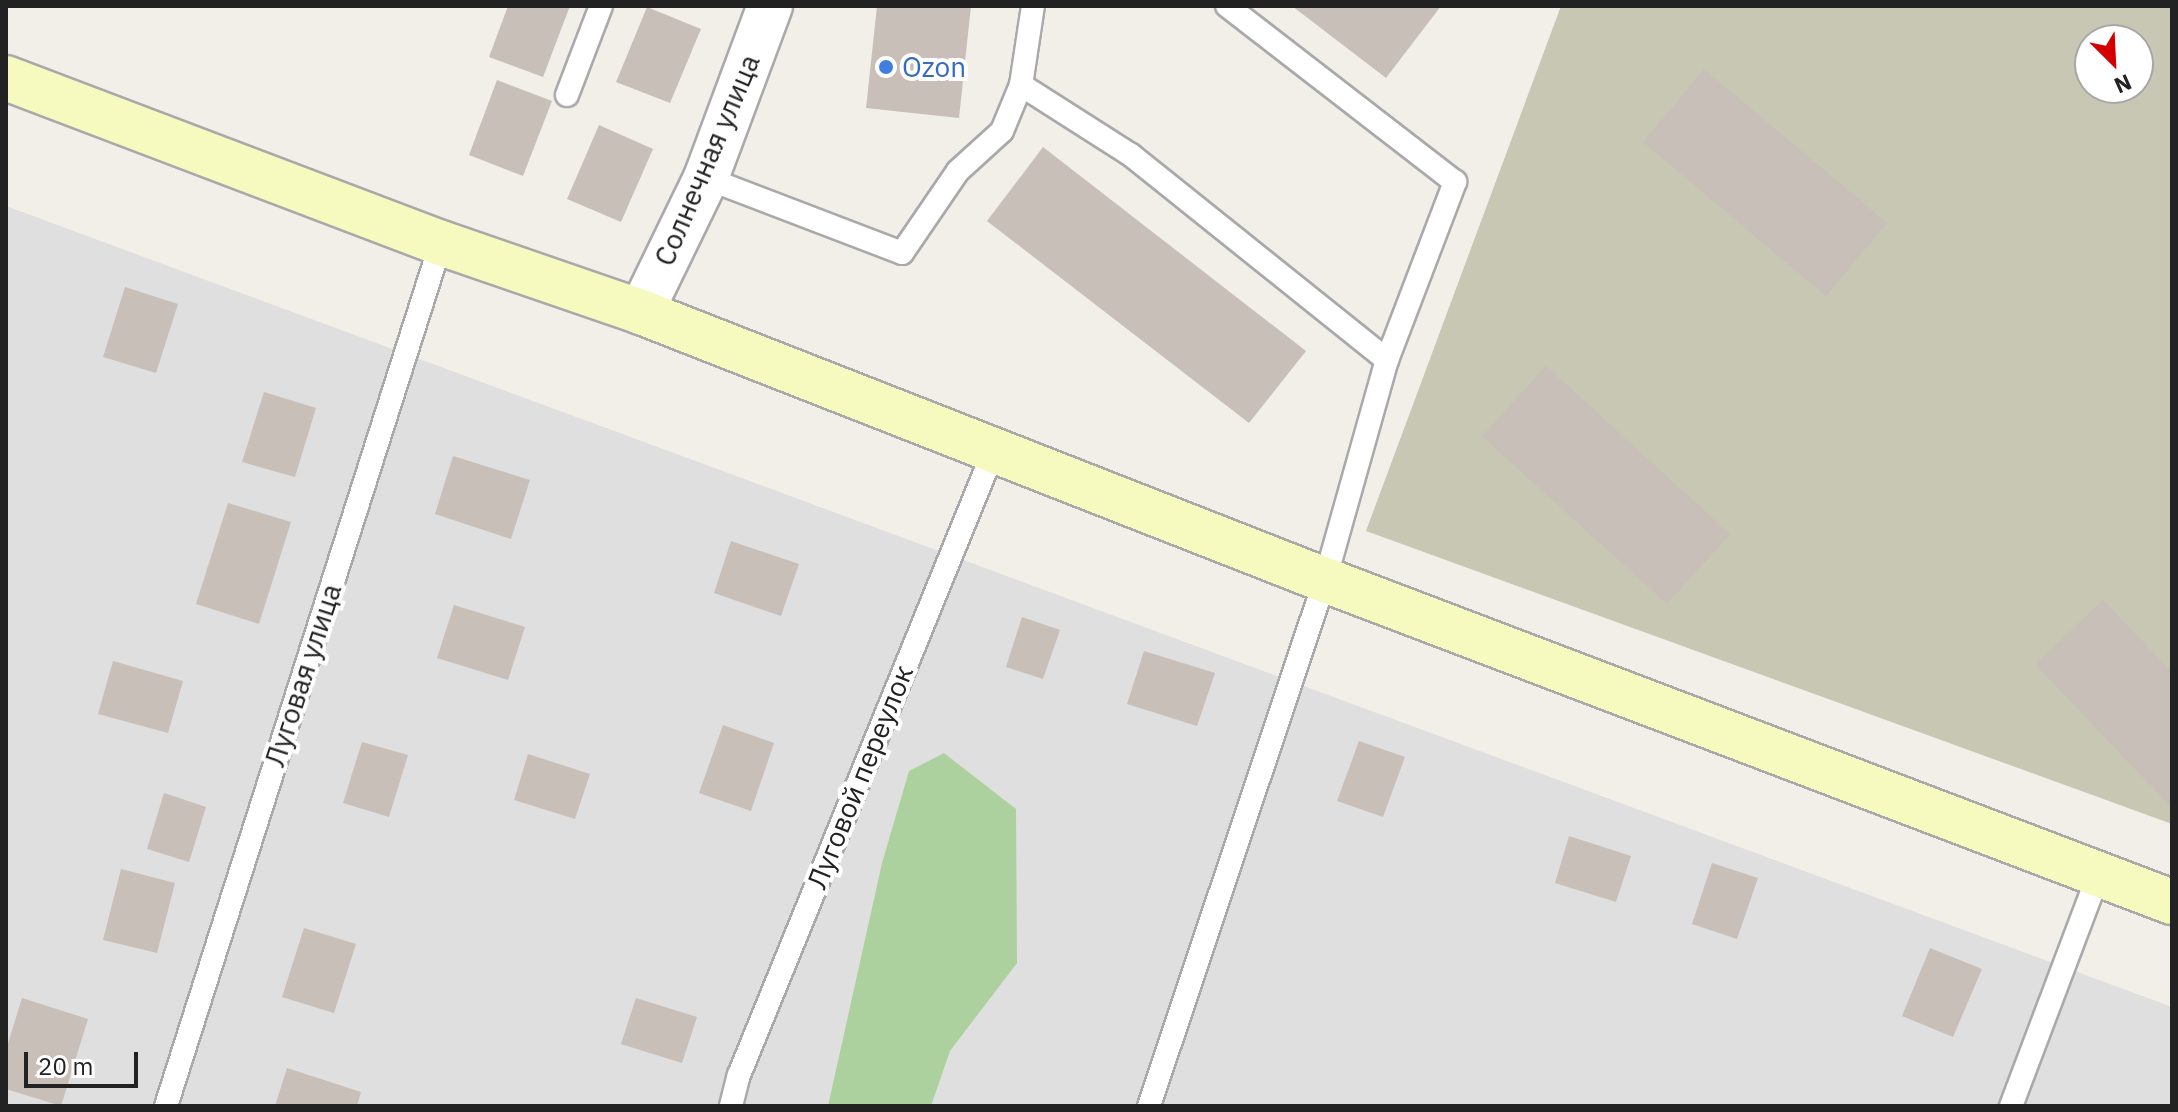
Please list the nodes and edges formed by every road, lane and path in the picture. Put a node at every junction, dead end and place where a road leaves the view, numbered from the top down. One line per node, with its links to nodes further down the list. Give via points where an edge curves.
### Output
1 (601, 6): 7 (lane)
2 (770, 6): 8 (street, Солнечная улица)
3 (1033, 6): 6 (lane)
4 (1227, 6): 11 (lane, via 1455,182)
5 (6, 78): 9 (street)
6 (1021, 85): 8 (lane, via 1002,131 958,171 902,253); 11 (lane, via 1131,155)
7 (567, 95)
8 (706, 178): 10 (street, Солнечная улица)
9 (441, 243): 10 (street); 16 (lane, Луговая улица)
10 (641, 312): 12 (street)
11 (1387, 360): 13 (lane)
12 (994, 450): 13 (street); 17 (lane, Луговой переулок)
13 (1325, 580): 14 (street); 18 (lane)
14 (2099, 873): 15 (street); 19 (lane)
15 (2172, 902)
16 (166, 1106)
17 (731, 1106)
18 (1149, 1106)
19 (2011, 1106)

